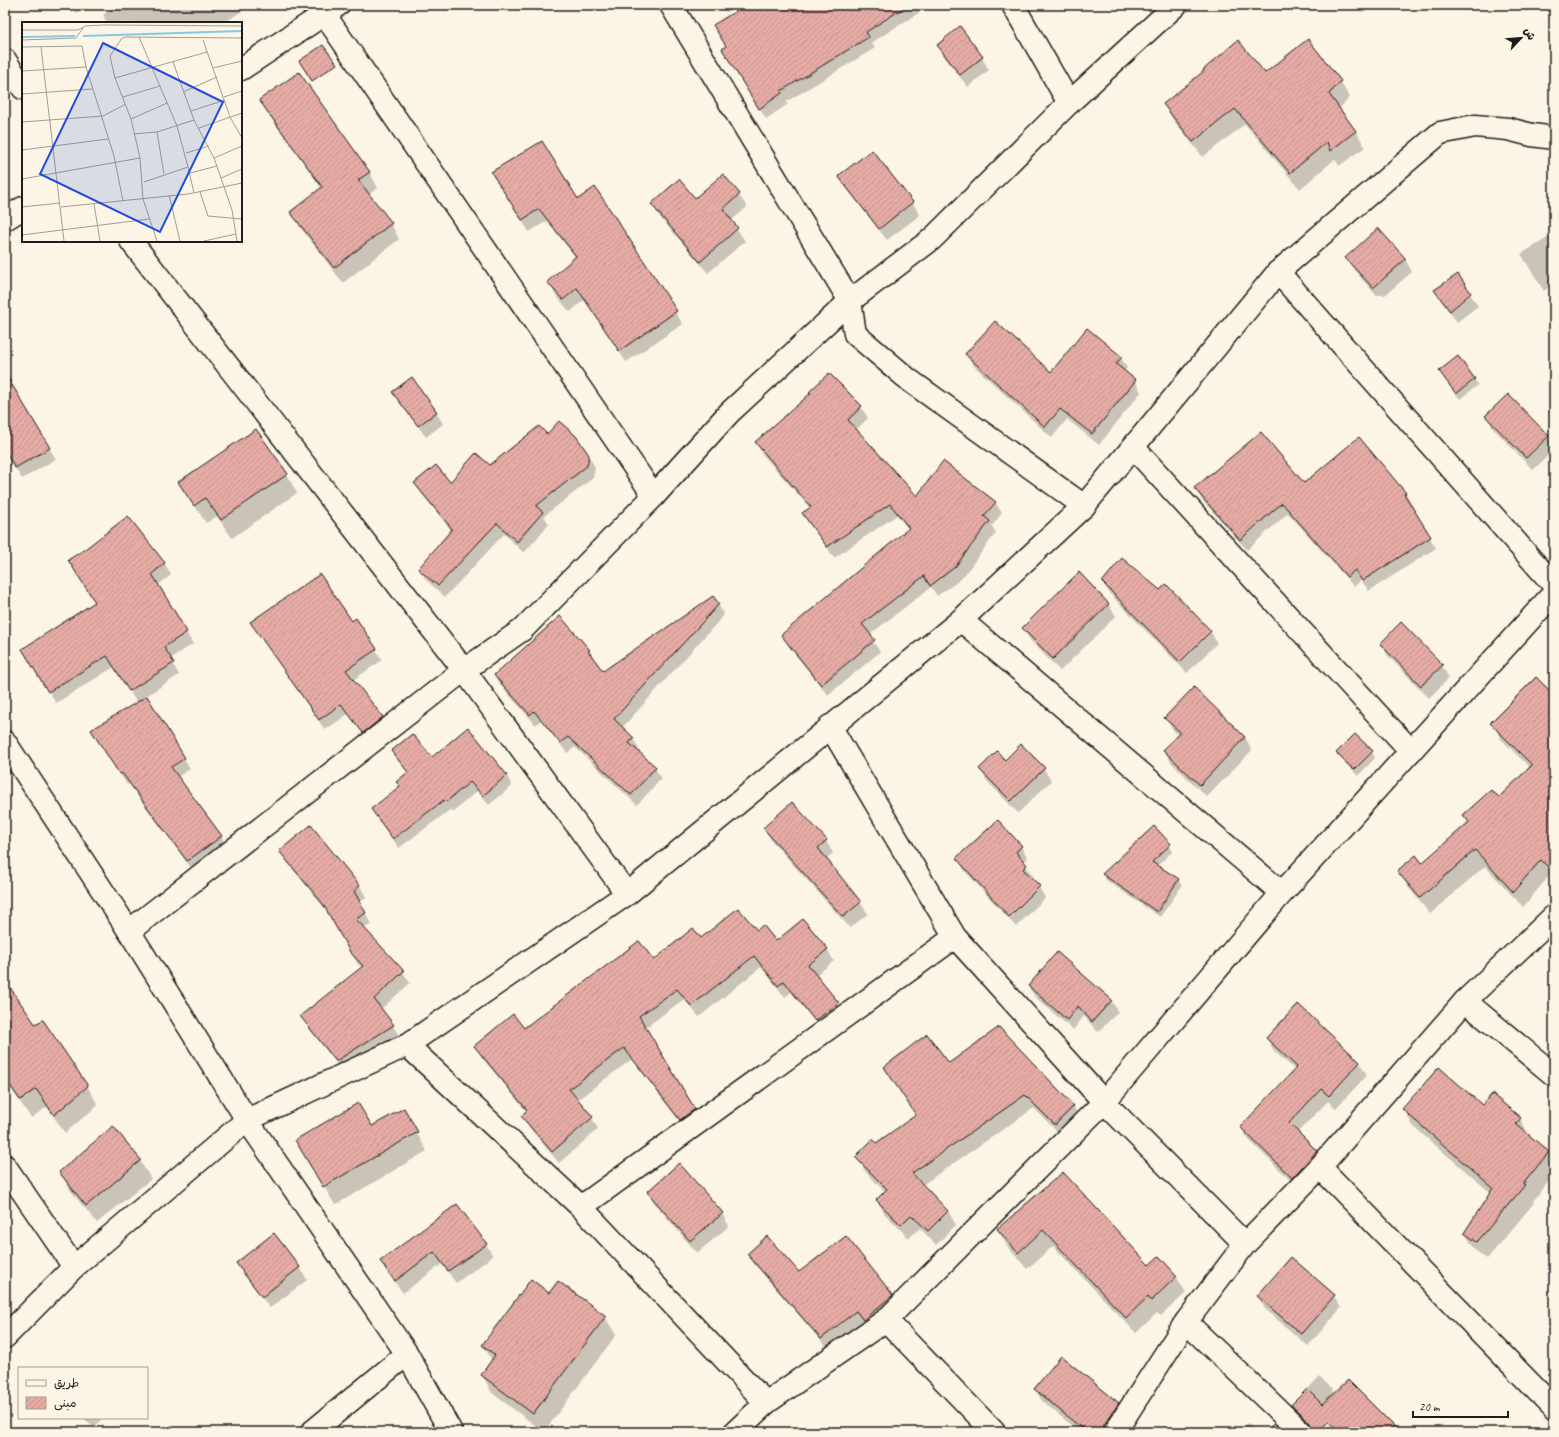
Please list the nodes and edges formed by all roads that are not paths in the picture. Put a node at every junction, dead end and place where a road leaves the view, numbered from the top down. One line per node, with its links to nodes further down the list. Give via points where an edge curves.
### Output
1 (671, 5): 14 (street)
2 (1013, 5): 8 (street)
3 (1176, 5): 8 (street)
4 (327, 8): 6 (street); 16 (street)
5 (5, 60): 7 (street)
6 (242, 68)
7 (22, 86)
8 (1069, 103): 14 (street, via 932,239)
9 (1554, 138): 13 (street, via 1475,126 1440,133)
10 (22, 209): 11 (street)
11 (5, 219)
12 (132, 242): 21 (street)
13 (1278, 272): 15 (street); 18 (street)
14 (850, 301): 16 (street, via 729,413); 17 (street, via 855,334 909,380)
15 (1134, 447): 17 (street); 24 (street)
16 (654, 496): 21 (street, via 522,630)
17 (1084, 506): 20 (street)
18 (1554, 585)
19 (1554, 593): 24 (street)
20 (961, 620): 22 (street); 25 (street)
21 (464, 670): 26 (street); 28 (street)
22 (830, 726): 26 (street); 29 (street)
23 (5, 742): 28 (street)
24 (1411, 751): 25 (street)
25 (1282, 893): 33 (street)
26 (626, 894): 31 (street)
27 (1554, 916): 30 (street)
28 (129, 931): 34 (street)
29 (955, 937): 33 (street); 37 (street)
30 (1465, 1001): 32 (street); 36 (street)
31 (407, 1045): 34 (street); 37 (street)
32 (1554, 1075)
33 (1104, 1102): 38 (street); 40 (street)
34 (247, 1120): 39 (street); 43 (street)
35 (5, 1166): 39 (street)
36 (1320, 1167): 38 (street); 45 (street)
37 (581, 1207): 44 (street)
38 (1246, 1244): 41 (street)
39 (74, 1267): 42 (street)
40 (886, 1320): 44 (street); 49 (street)
41 (1186, 1322): 50 (street); 51 (street)
42 (5, 1337)
43 (407, 1354): 46 (street); 47 (street)
44 (766, 1403): 48 (street)
45 (1554, 1408)
46 (312, 1432)
47 (451, 1432)
48 (735, 1432)
49 (994, 1432)
50 (1115, 1432)
51 (1301, 1432)

